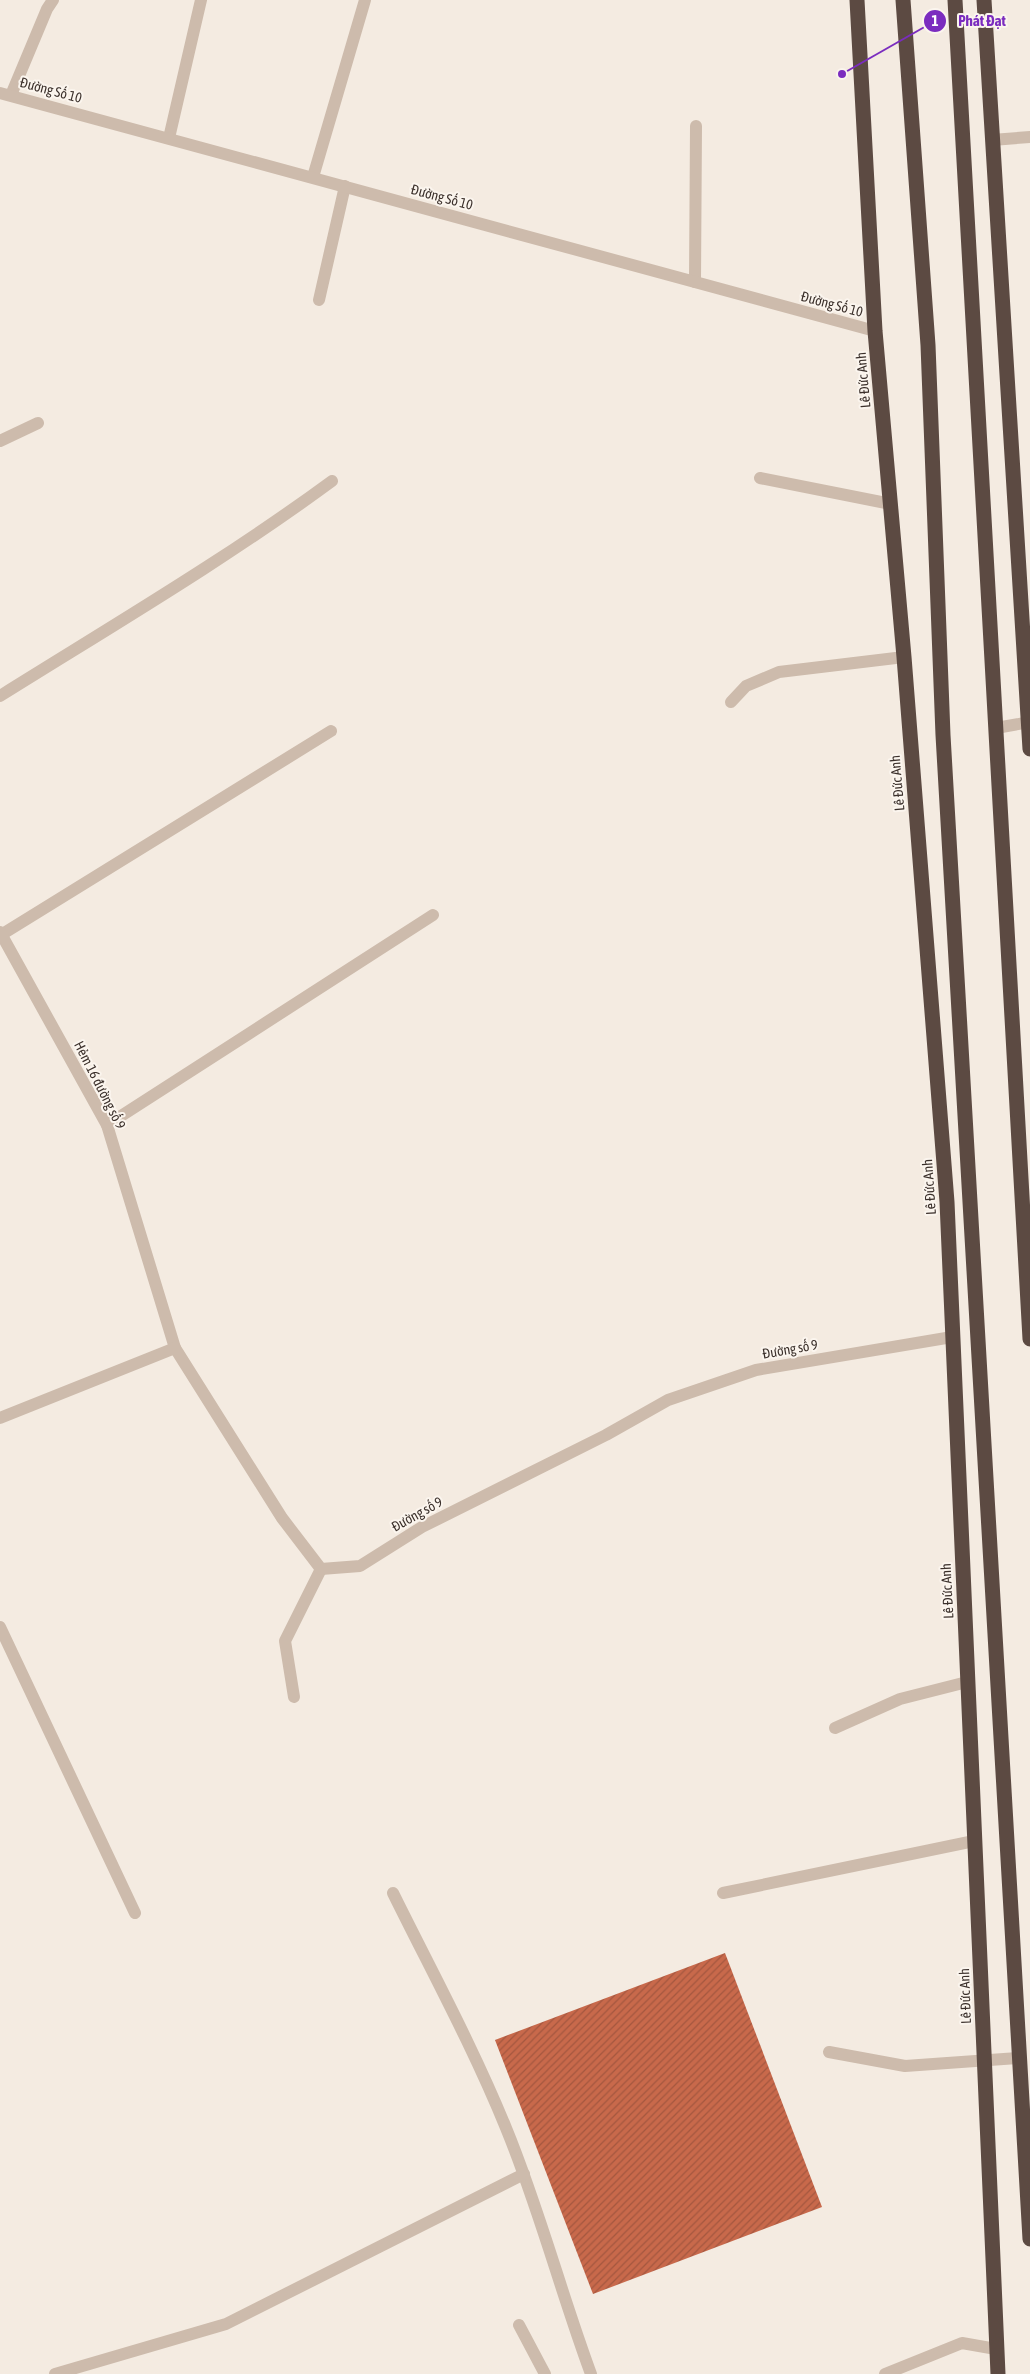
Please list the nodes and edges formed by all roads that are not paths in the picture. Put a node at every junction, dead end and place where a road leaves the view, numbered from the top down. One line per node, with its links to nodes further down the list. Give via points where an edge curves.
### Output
1 (53, 0): 8 (street)
2 (201, 0): 11 (street)
3 (365, 0): 13 (street)
4 (857, 0): 17 (highway, Lê Đức Anh)
5 (903, 0): 47 (highway, via 928,345 944,744)
6 (955, 0): 27 (highway)
7 (984, 0): 12 (highway)
8 (5, 94): 11 (street, Đường Số 10)
9 (696, 126): 15 (street)
10 (1030, 137): 12 (street)
11 (169, 138): 13 (street, Đường Số 10)
12 (992, 140): 26 (highway)
13 (313, 177): 14 (street, Đường Số 10)
14 (345, 186): 15 (street, Đường Số 10); 16 (street)
15 (696, 282): 17 (street, Đường Số 10)
16 (319, 300)
17 (875, 332): 22 (highway, Lê Đức Anh)
18 (38, 423): 19 (street)
19 (0, 441)
20 (760, 478): 22 (street)
21 (332, 481): 24 (street, via 227,554)
22 (891, 504): 23 (highway, Lê Đức Anh)
23 (904, 658): 25 (street, via 779,672 746,686); 33 (highway, Lê Đức Anh, via 947,1202)
24 (0, 696)
25 (731, 702)
26 (1029, 722): 27 (street); 29 (highway)
27 (996, 728): 34 (highway)
28 (331, 730): 31 (street)
29 (1030, 749)
30 (433, 915): 32 (street)
31 (0, 934): 32 (street, Hẻm 16 đường số 9)
32 (107, 1124): 35 (street, Hẻm 16 đường số 9)
33 (952, 1337): 37 (street, Đường số 9, via 756,1370 668,1400 606,1435 422,1527 360,1566); 39 (highway, Lê Đức Anh)
34 (1030, 1339)
35 (175, 1348): 36 (street); 37 (street, via 282,1518)
36 (0, 1418)
37 (321, 1569): 40 (street, via 285,1641)
38 (0, 1627): 45 (street)
39 (967, 1682): 41 (street, via 900,1699); 42 (highway, Lê Đức Anh)
40 (294, 1697)
41 (835, 1728)
42 (974, 1841): 43 (street); 48 (highway, Lê Đức Anh)
43 (723, 1892)
44 (393, 1893): 49 (street, via 482,2073)
45 (135, 1913)
46 (829, 2052): 48 (street, via 906,2066)
47 (1018, 2058): 48 (street); 50 (highway)
48 (984, 2062): 52 (highway, Lê Đức Anh)
49 (524, 2174): 53 (street, via 226,2324); 55 (street)
50 (1030, 2239)
51 (519, 2325): 54 (street)
52 (996, 2349): 56 (street, via 962,2343); 57 (highway, Lê Đức Anh)
53 (55, 2374)
54 (545, 2374)
55 (591, 2374)
56 (885, 2374)
57 (998, 2374)

